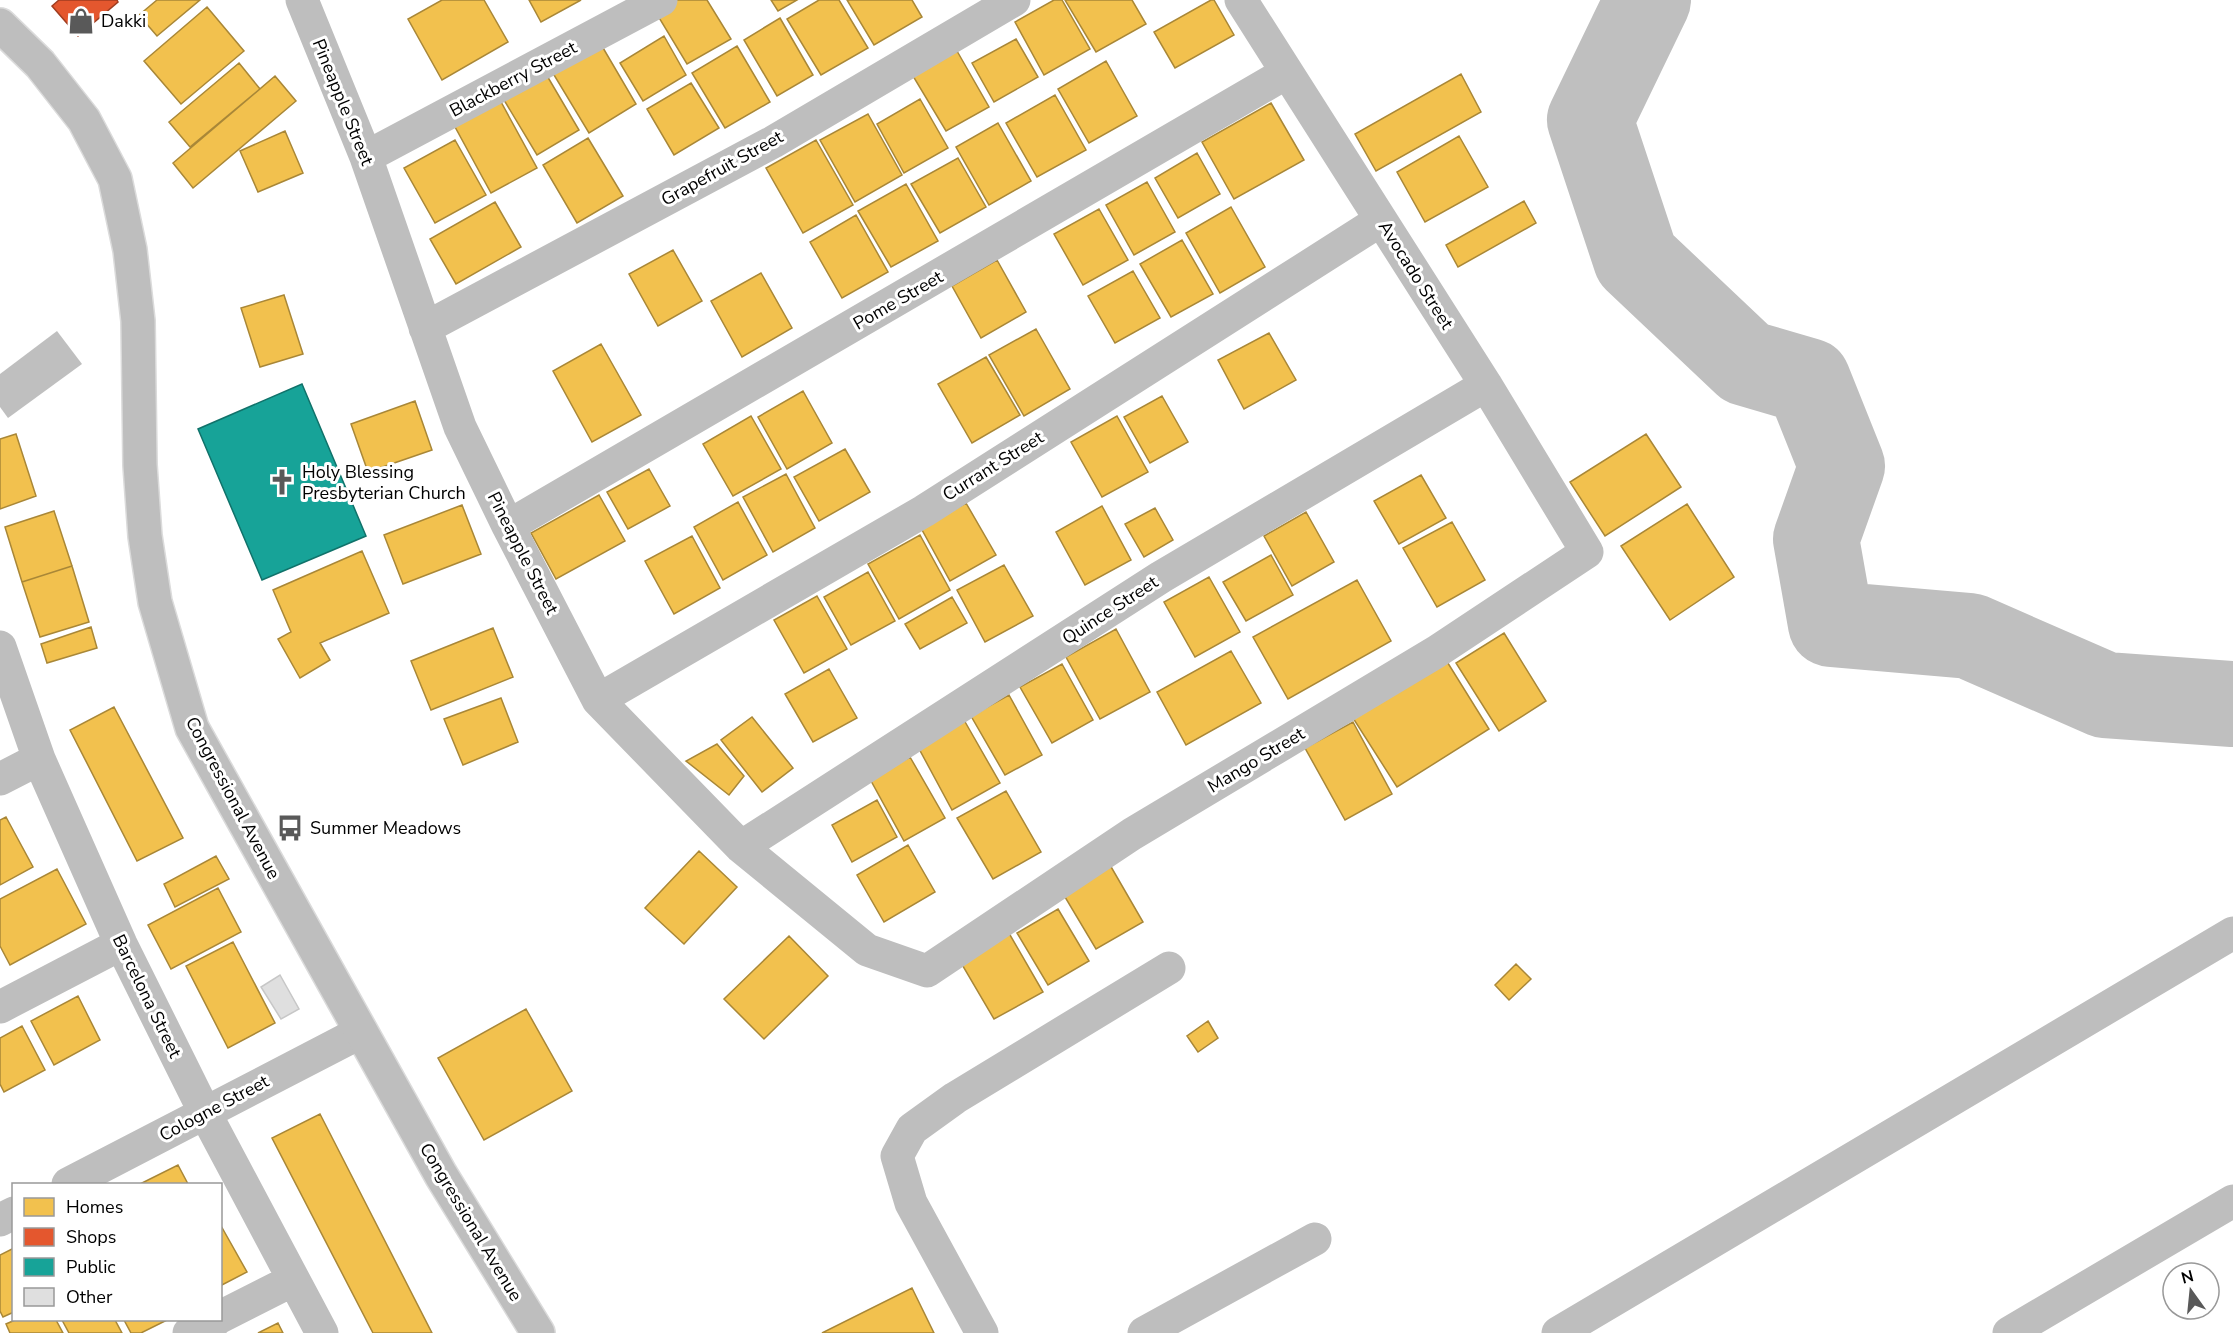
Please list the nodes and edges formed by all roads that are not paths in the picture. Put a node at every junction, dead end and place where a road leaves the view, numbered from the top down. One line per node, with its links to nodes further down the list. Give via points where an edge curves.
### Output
1 (302, 0): 7 (street, Pineapple Street)
2 (661, 0): 7 (street, Blackberry Street)
3 (1014, 0): 9 (street, Grapefruit Street, via 773,142)
4 (1241, 0): 6 (street, Avocado Street)
5 (0, 25): 23 (street, Congressional Avenue, via 40,64 84,120 115,179 130,250 138,321 145,536 155,602 192,728)
6 (1286, 73): 8 (street, Avocado Street); 11 (street, Pome Street)
7 (366, 157): 9 (street, Pineapple Street)
8 (1381, 220): 10 (street, Avocado Street); 14 (street, Currant Street, via 924,511)
9 (425, 328): 11 (street, Pineapple Street, via 460,427)
10 (1486, 385): 12 (street, Avocado Street); 17 (street, Quince Street, via 1161,577)
11 (508, 526): 14 (street, Pineapple Street)
12 (1587, 552): 21 (street, Mango Street, via 1436,652 1132,834)
13 (0, 647): 15 (street, Barcelona Street)
14 (598, 700): 17 (street, Pineapple Street)
15 (39, 759): 16 (street); 19 (street, Barcelona Street)
16 (0, 779)
17 (741, 847): 21 (street, Pineapple Street, via 867,950)
18 (2233, 933): 36 (street)
19 (121, 944): 22 (street); 24 (street, Barcelona Street)
20 (1169, 968): 34 (street, via 955,1098 912,1129 897,1156 912,1203)
21 (927, 971)
22 (0, 1007)
23 (361, 1032): 24 (street, Cologne Street); 33 (street, Congressional Avenue, via 441,1175)
24 (205, 1113): 25 (street, Cologne Street); 28 (street, Barcelona Street)
25 (72, 1183)
26 (2233, 1201): 37 (street)
27 (1315, 1239): 35 (street)
28 (293, 1280): 29 (street); 32 (street, Barcelona Street)
29 (222, 1316)
30 (214, 1321): 31 (street)
31 (189, 1333)
32 (322, 1333)
33 (538, 1333)
34 (982, 1333)
35 (1144, 1333)
36 (1558, 1333)
37 (2009, 1333)

